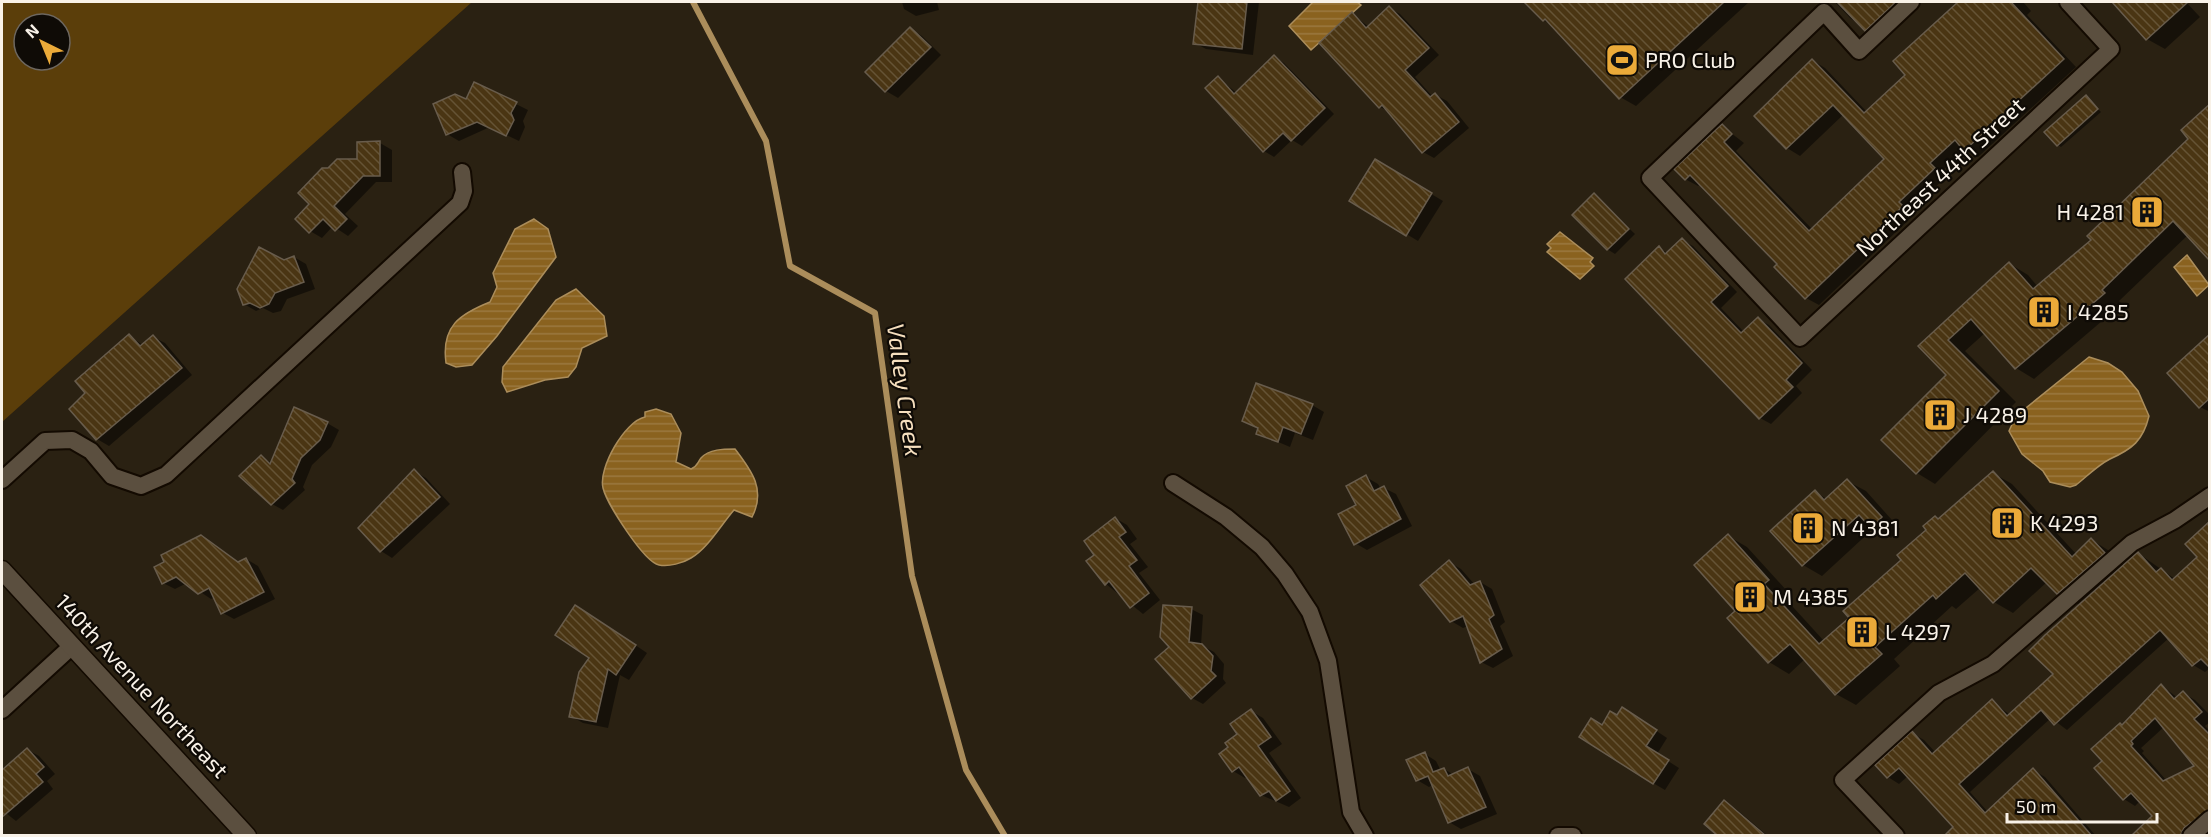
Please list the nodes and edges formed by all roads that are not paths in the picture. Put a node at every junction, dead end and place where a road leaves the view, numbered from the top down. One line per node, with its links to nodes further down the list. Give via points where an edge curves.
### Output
1 (1911, 2): 2 (street, Northeast 44th Street, via 1859,51 1824,12 1650,178 1800,338 2111,49)
2 (2067, 2)
3 (462, 172): 4 (street, via 464,191 460,203 166,475 141,486 112,476 91,451 72,440 45,441)
4 (2, 480)
5 (1173, 483): 12 (street, via 1226,517 1262,548 1310,612 1328,661 1351,812)
6 (2210, 496): 15 (street, via 2132,543 2003,658 1939,693 1843,780)
7 (2, 570): 8 (street, 140th Avenue Northeast)
8 (72, 646): 9 (street); 11 (street, 140th Avenue Northeast)
9 (2, 710)
10 (2210, 819): 16 (street)
11 (247, 836)
12 (1365, 836)
13 (1558, 836): 14 (street)
14 (1573, 836)
15 (1896, 836)
16 (2191, 836)

